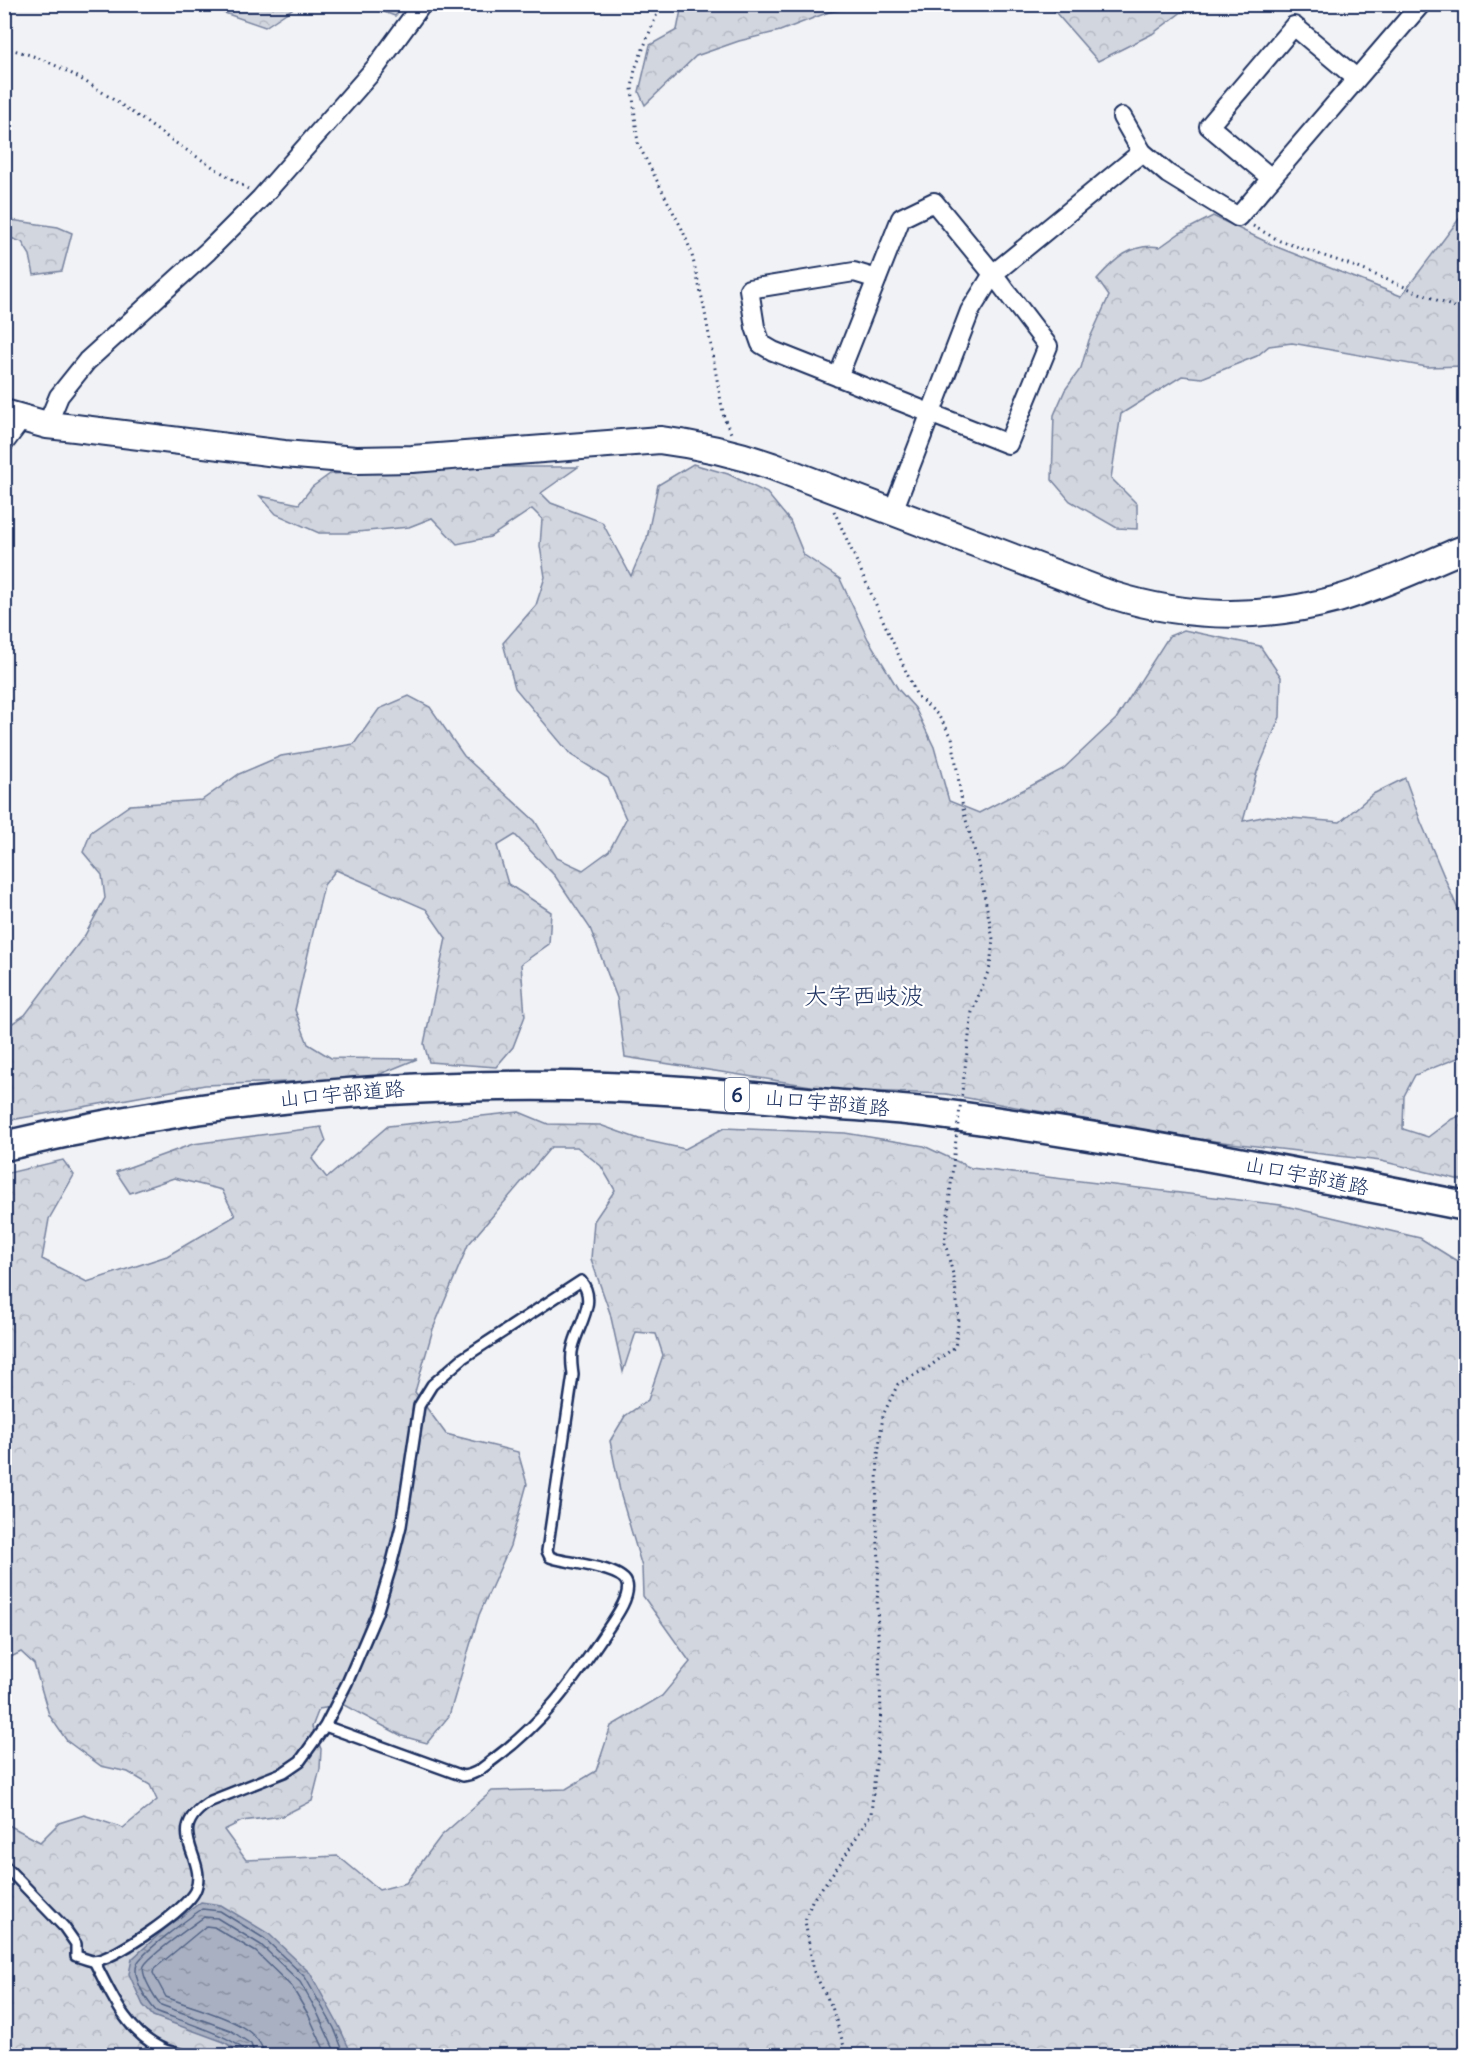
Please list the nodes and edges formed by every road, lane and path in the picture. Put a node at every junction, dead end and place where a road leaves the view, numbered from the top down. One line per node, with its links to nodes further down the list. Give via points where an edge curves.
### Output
1 (422, 4): 9 (street, via 376,67)
2 (662, 4): 19 (path, via 635,69 632,88 638,144 691,251 724,418)
3 (1421, 4): 5 (street)
4 (4, 48): 9 (path, via 39,57 116,100)
5 (1356, 78): 8 (street); 8 (street, via 1294,26 1286,35 1209,126)
6 (1122, 117): 7 (street)
7 (1142, 152): 10 (street, via 1168,174); 11 (street)
8 (1271, 178): 10 (street)
9 (261, 198): 17 (street, via 87,361 59,396)
10 (1238, 217): 13 (path, via 1280,241)
11 (993, 274): 12 (street, via 933,202 901,218); 15 (street, via 970,311); 15 (street, via 1048,346 1008,444)
12 (877, 279): 14 (street); 14 (street, via 854,272 749,289 760,344)
13 (1466, 312)
14 (838, 377): 15 (street)
15 (930, 414): 21 (street)
16 (13, 416): 17 (street); 18 (street)
17 (47, 424): 19 (street, via 356,460 660,440)
18 (4, 443)
19 (741, 455): 21 (street)
20 (834, 511): 29 (path, bridge, via 917,696 938,715 952,737 963,809 993,939 990,968 972,1012 945,1243 959,1318 955,1347 898,1384 883,1415 876,1511 881,1712 871,1814 812,1901 805,1921 814,1972 832,2007)
21 (893, 511): 22 (street, via 1112,596 1180,612 1263,613 1338,599)
22 (1466, 548)
23 (4, 1146): 24 (main road, 山口宇部道路 / 6, via 112,1122 303,1097 414,1088 645,1088 1002,1123)
24 (1466, 1206)
25 (325, 1726): 25 (lane, via 347,1683 390,1570 401,1526 418,1406 432,1385 463,1358 581,1281 589,1299 572,1348 573,1376 547,1551 556,1560 612,1571 623,1577 627,1594 620,1610 546,1713 476,1774 463,1776); 27 (lane, via 300,1761 284,1772 200,1808 187,1826 197,1873 196,1889 189,1901 118,1952)
26 (4, 1865): 27 (lane, via 64,1927 76,1944 76,1956)
27 (94, 1961): 28 (lane, via 126,2019 142,2036 161,2049)
28 (187, 2055)
29 (847, 2055)

